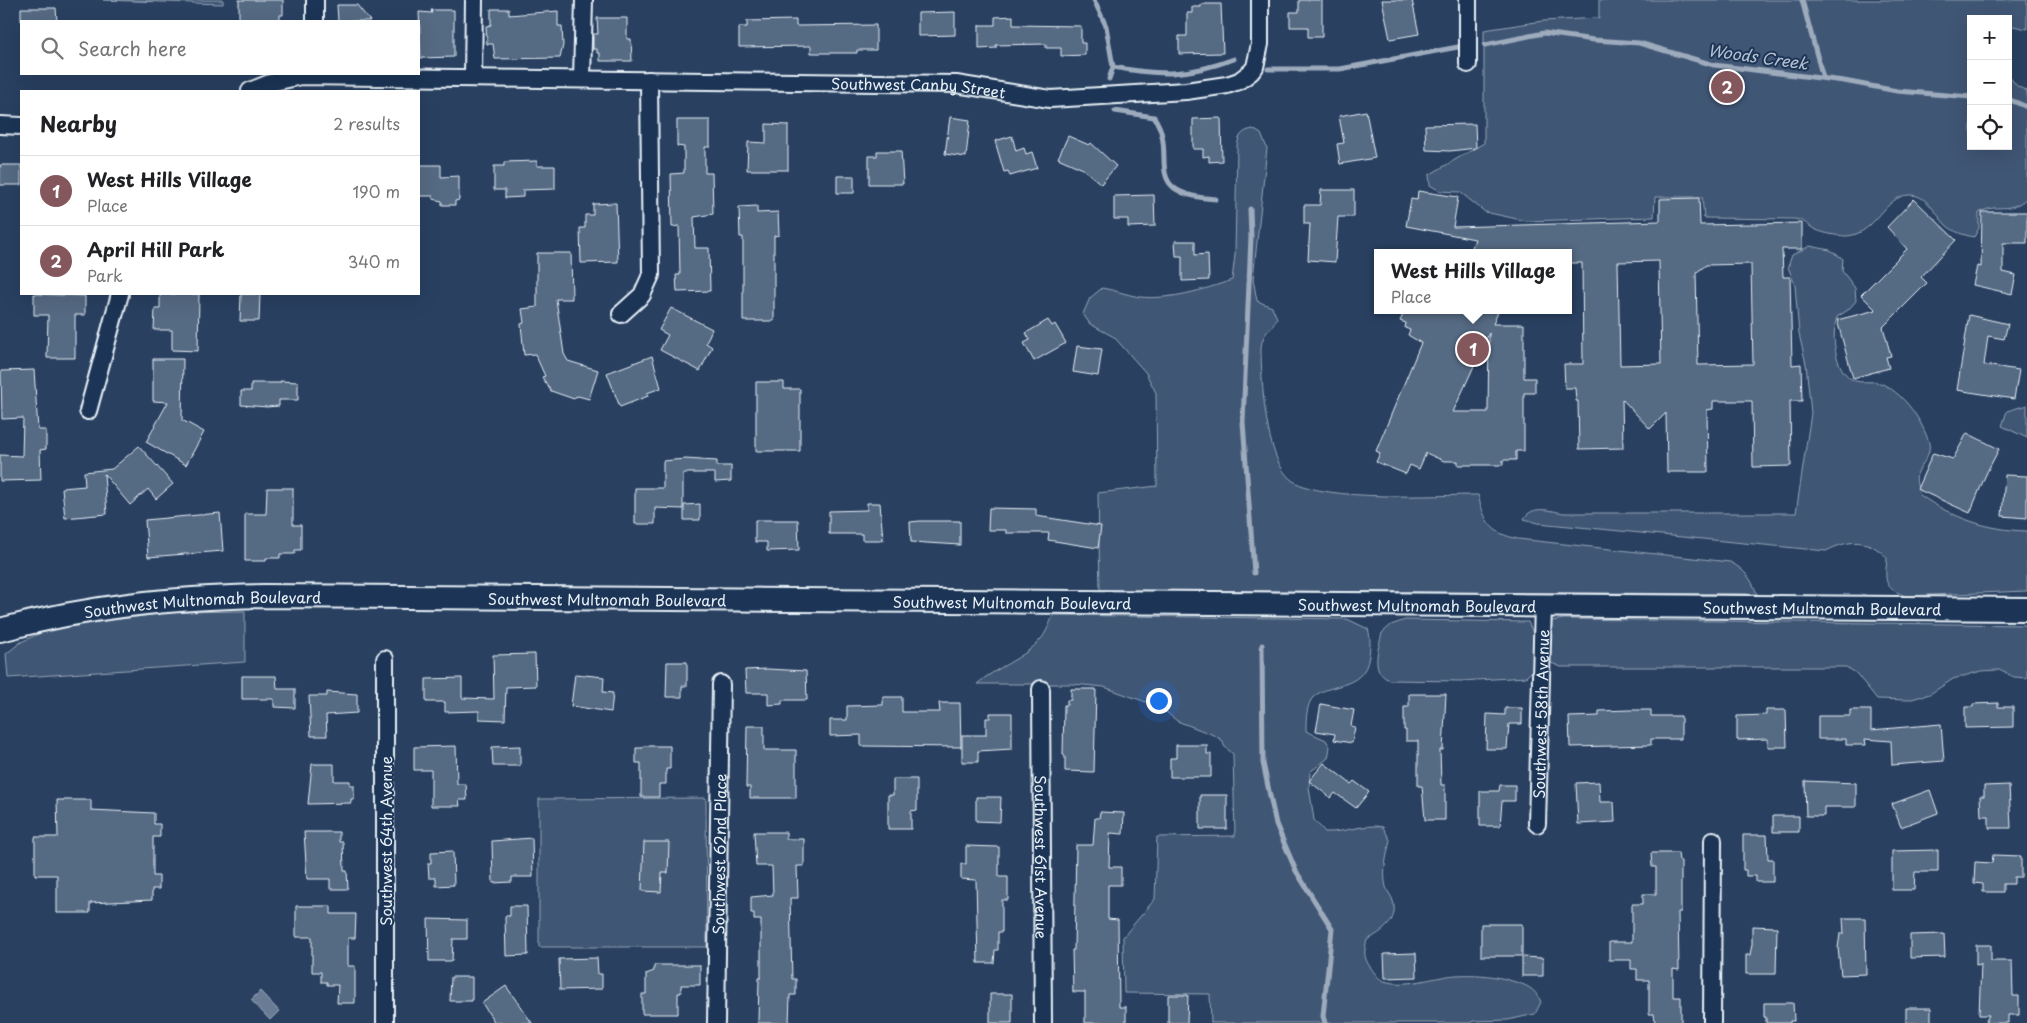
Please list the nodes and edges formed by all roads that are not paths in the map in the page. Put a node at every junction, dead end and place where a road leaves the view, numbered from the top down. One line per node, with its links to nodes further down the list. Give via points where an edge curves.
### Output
1 (315, 0): 6 (street)
2 (474, 0): 9 (street)
3 (584, 0): 10 (street)
4 (1260, 0): 11 (street, Southwest Canby Street, via 1260,44 1251,72 1239,81 1209,89 1050,99 956,84)
5 (1468, 0): 7 (street)
6 (315, 20)
7 (1468, 64)
8 (314, 75): 9 (street, Southwest Canby Street); 12 (street, Southwest Canby Street)
9 (473, 78): 10 (street, Southwest Canby Street)
10 (582, 79): 11 (street, Southwest Canby Street)
11 (649, 80): 16 (street, via 651,275 642,295)
12 (253, 90)
13 (0, 125): 14 (street)
14 (20, 126)
15 (120, 295): 17 (street)
16 (621, 314)
17 (88, 411)
18 (1543, 605): 19 (main road, Southwest Multnomah Boulevard); 20 (main road, Southwest Multnomah Boulevard, via 263,596 181,598 112,606); 24 (street, Southwest 58th Avenue)
19 (2027, 609)
20 (0, 630)
21 (385, 659): 26 (street, Southwest 64th Avenue)
22 (721, 684): 27 (street, Southwest 62nd Place)
23 (1041, 689): 28 (street, Southwest 61st Avenue)
24 (1537, 824)
25 (1713, 840): 29 (street)
26 (386, 1023)
27 (716, 1023)
28 (1043, 1023)
29 (1712, 1023)

